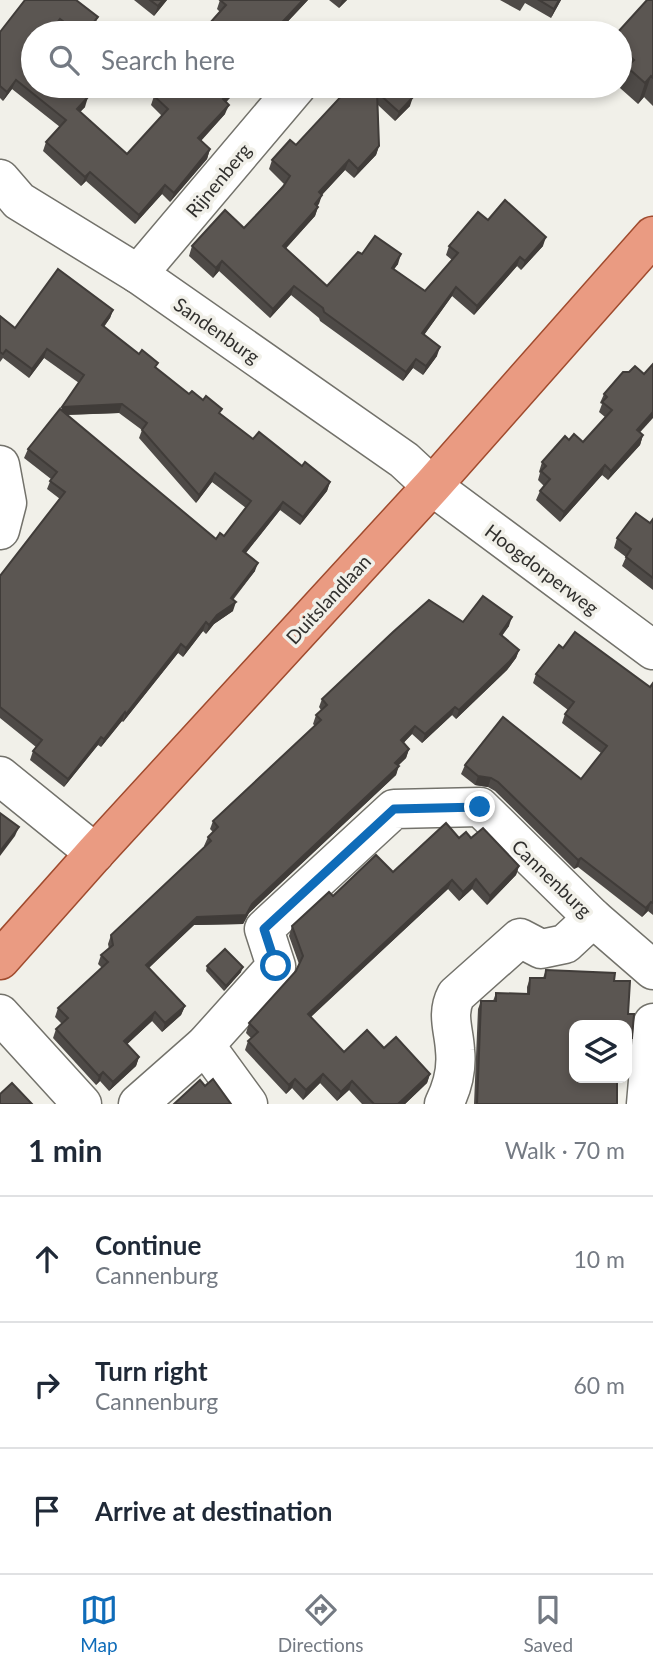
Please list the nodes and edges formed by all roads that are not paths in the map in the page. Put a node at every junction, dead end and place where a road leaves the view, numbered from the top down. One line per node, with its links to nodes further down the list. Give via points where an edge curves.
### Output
1 (287, 98): 4 (street, Rijnenberg)
2 (6, 202): 4 (street, Sandenburg)
3 (653, 236): 6 (main road, Duitslandlaan)
4 (138, 274): 6 (street, Sandenburg, via 404,460)
5 (0, 465): 7 (street, via 6,503)
6 (432, 486): 8 (street, Hoogdorperweg); 10 (main road, Duitslandlaan)
7 (0, 530)
8 (653, 650)
9 (0, 776): 10 (street)
10 (95, 853): 12 (main road, Duitslandlaan)
11 (593, 918): 13 (street, Cannenburg); 16 (street, Cannenburg, via 480,807 394,809 264,929 276,966); 20 (street, via 565,944 541,949 520,938 456,995 449,1007 456,1052 451,1090)
12 (0, 960)
13 (653, 970)
14 (0, 1014): 17 (street)
15 (653, 1023): 21 (street)
16 (205, 1045): 18 (street, Cannenburg); 19 (street)
17 (82, 1104)
18 (138, 1104)
19 (248, 1104)
20 (444, 1104)
21 (646, 1104)

